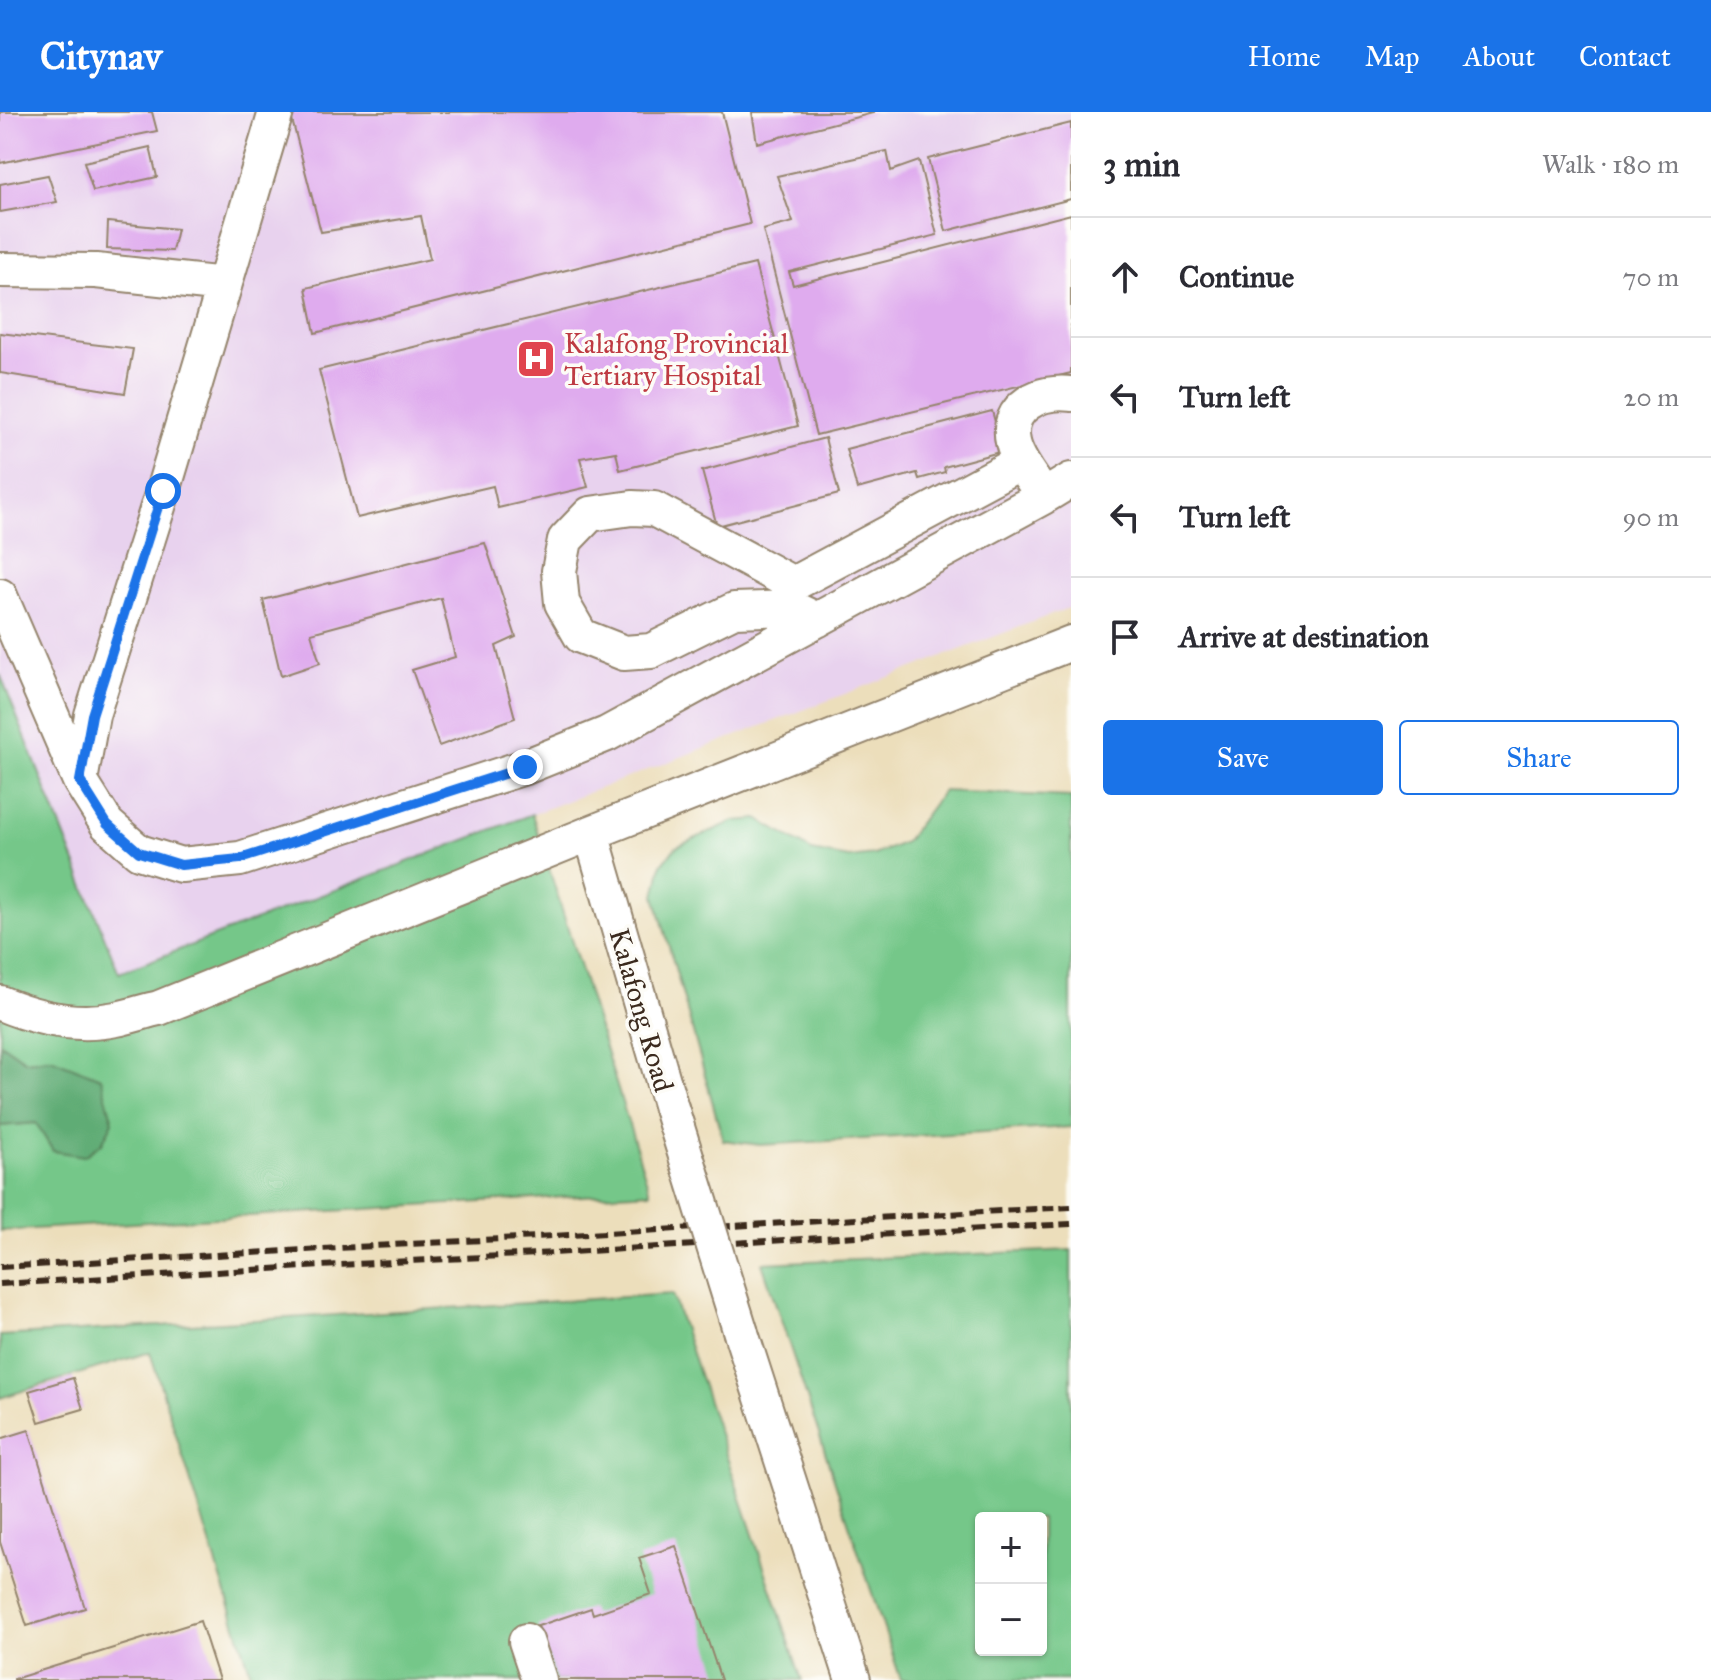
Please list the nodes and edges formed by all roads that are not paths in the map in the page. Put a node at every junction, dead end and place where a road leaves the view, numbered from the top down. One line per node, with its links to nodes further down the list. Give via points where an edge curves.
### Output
1 (276, 112): 3 (street)
2 (0, 270): 3 (street, via 96,271)
3 (224, 285): 10 (street, via 92,715)
4 (1071, 394): 5 (street, via 1036,398 1022,406 1012,430)
5 (1021, 462): 6 (street); 8 (street)
6 (1057, 488): 8 (street)
7 (0, 596): 10 (street)
8 (801, 604): 8 (street, via 734,610 651,651 624,653 581,636 562,603 559,571 565,540 590,514 654,509); 10 (street, via 607,734 525,767 240,859 181,865 139,852 107,824)
9 (1071, 643): 11 (street)
10 (80, 781)
11 (591, 833): 12 (street, via 159,1008 114,1020 72,1022); 15 (street, Kalafong Road, bridge, via 671,1108)
12 (0, 1003)
13 (526, 1641): 14 (street)
14 (539, 1680)
15 (853, 1680)

